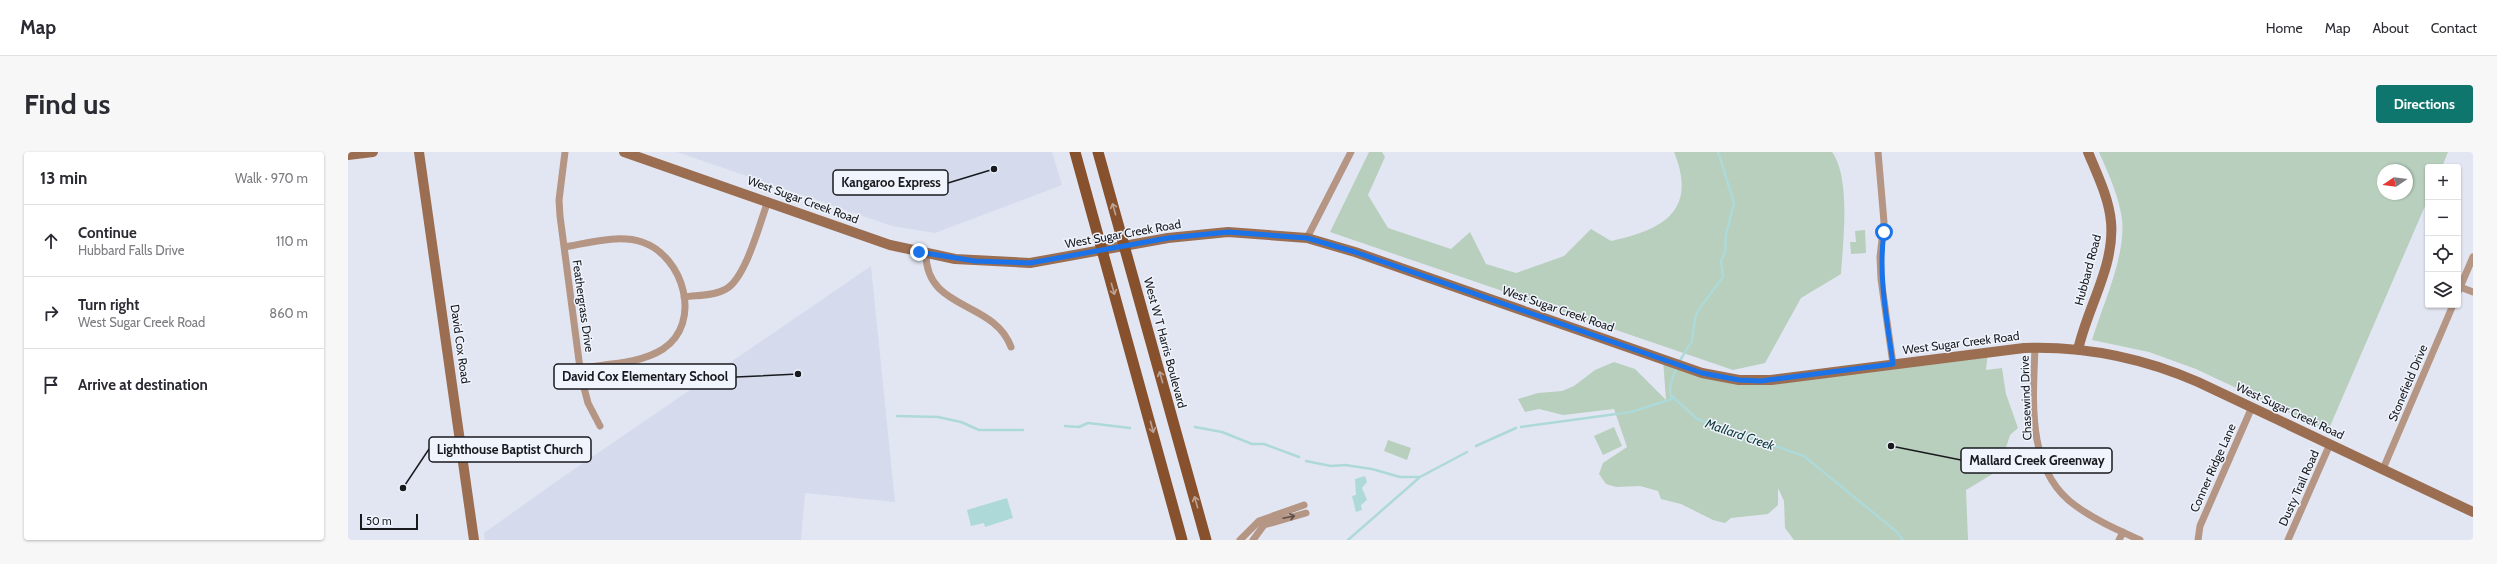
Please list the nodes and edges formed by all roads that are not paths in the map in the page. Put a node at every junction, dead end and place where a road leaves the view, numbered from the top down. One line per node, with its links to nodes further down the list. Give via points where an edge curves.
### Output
1 (373, 152): 10 (main road)
2 (419, 152): 36 (main road, David Cox Road)
3 (565, 152): 14 (street, Feathergrass Drive, via 559,200)
4 (624, 152): 11 (main road, West Sugar Creek Road)
5 (1075, 152): 15 (main road)
6 (1098, 152): 13 (main road, West W T Harris Boulevard, one-way to 6)
7 (1351, 152): 12 (street)
8 (1878, 152): 26 (street, via 1884,222 1880,257 1881,279)
9 (2088, 152): 25 (main road, Hubbard Road, via 2109,211 2111,237 2103,272)
10 (348, 155)
11 (768, 201): 16 (main road, West Sugar Creek Road, via 890,245); 21 (street, via 744,265 733,284 720,292)
12 (1307, 238): 13 (main road, West Sugar Creek Road, via 1228,232 1175,237); 26 (main road, West Sugar Creek Road, via 1355,252 1702,373 1761,381)
13 (1125, 246): 15 (main road, West Sugar Creek Road); 38 (main road, West W T Harris Boulevard, one-way to 13)
14 (564, 247): 21 (street, Feathergrass Drive, via 629,239 650,245 659,250 677,272); 27 (street, Feathergrass Drive)
15 (1103, 251): 16 (main road, West Sugar Creek Road, via 1024,263 975,261); 37 (main road, one-way to 37)
16 (926, 254): 23 (street, via 928,271 943,293 950,300 984,315 1005,334)
17 (2473, 257): 18 (street)
18 (2461, 285)
19 (2461, 290): 20 (street)
20 (2473, 292)
21 (684, 297): 27 (street, Feathergrass Drive, via 684,314 678,335 662,350 640,358)
22 (2451, 308): 31 (street, Stonefield Drive)
23 (1010, 347)
24 (2035, 348): 25 (main road, West Sugar Creek Road); 26 (main road, West Sugar Creek Road); 35 (street, Chasewind Drive, via 2036,428 2046,471 2075,505)
25 (2078, 350): 28 (main road, West Sugar Creek Road, via 2160,367)
26 (1893, 364)
27 (580, 368): 29 (street, Feathergrass Drive, via 588,403)
28 (2252, 407): 30 (main road, West Sugar Creek Road); 43 (street, Conner Ridge Lane, via 2200,526)
29 (600, 426)
30 (2330, 444): 31 (main road, West Sugar Creek Road); 44 (street, Dusty Trail Road)
31 (2383, 469): 33 (main road, West Sugar Creek Road)
32 (1304, 505): 39 (street, via 1259,521)
33 (2473, 512)
34 (1306, 513): 40 (street, one-way to 34, via 1264,524)
35 (2123, 532): 41 (street); 42 (street, Chasewind Drive)
36 (474, 540)
37 (1182, 540)
38 (1206, 540)
39 (1240, 540)
40 (1253, 540)
41 (2119, 540)
42 (2140, 540)
43 (2198, 540)
44 (2288, 540)

